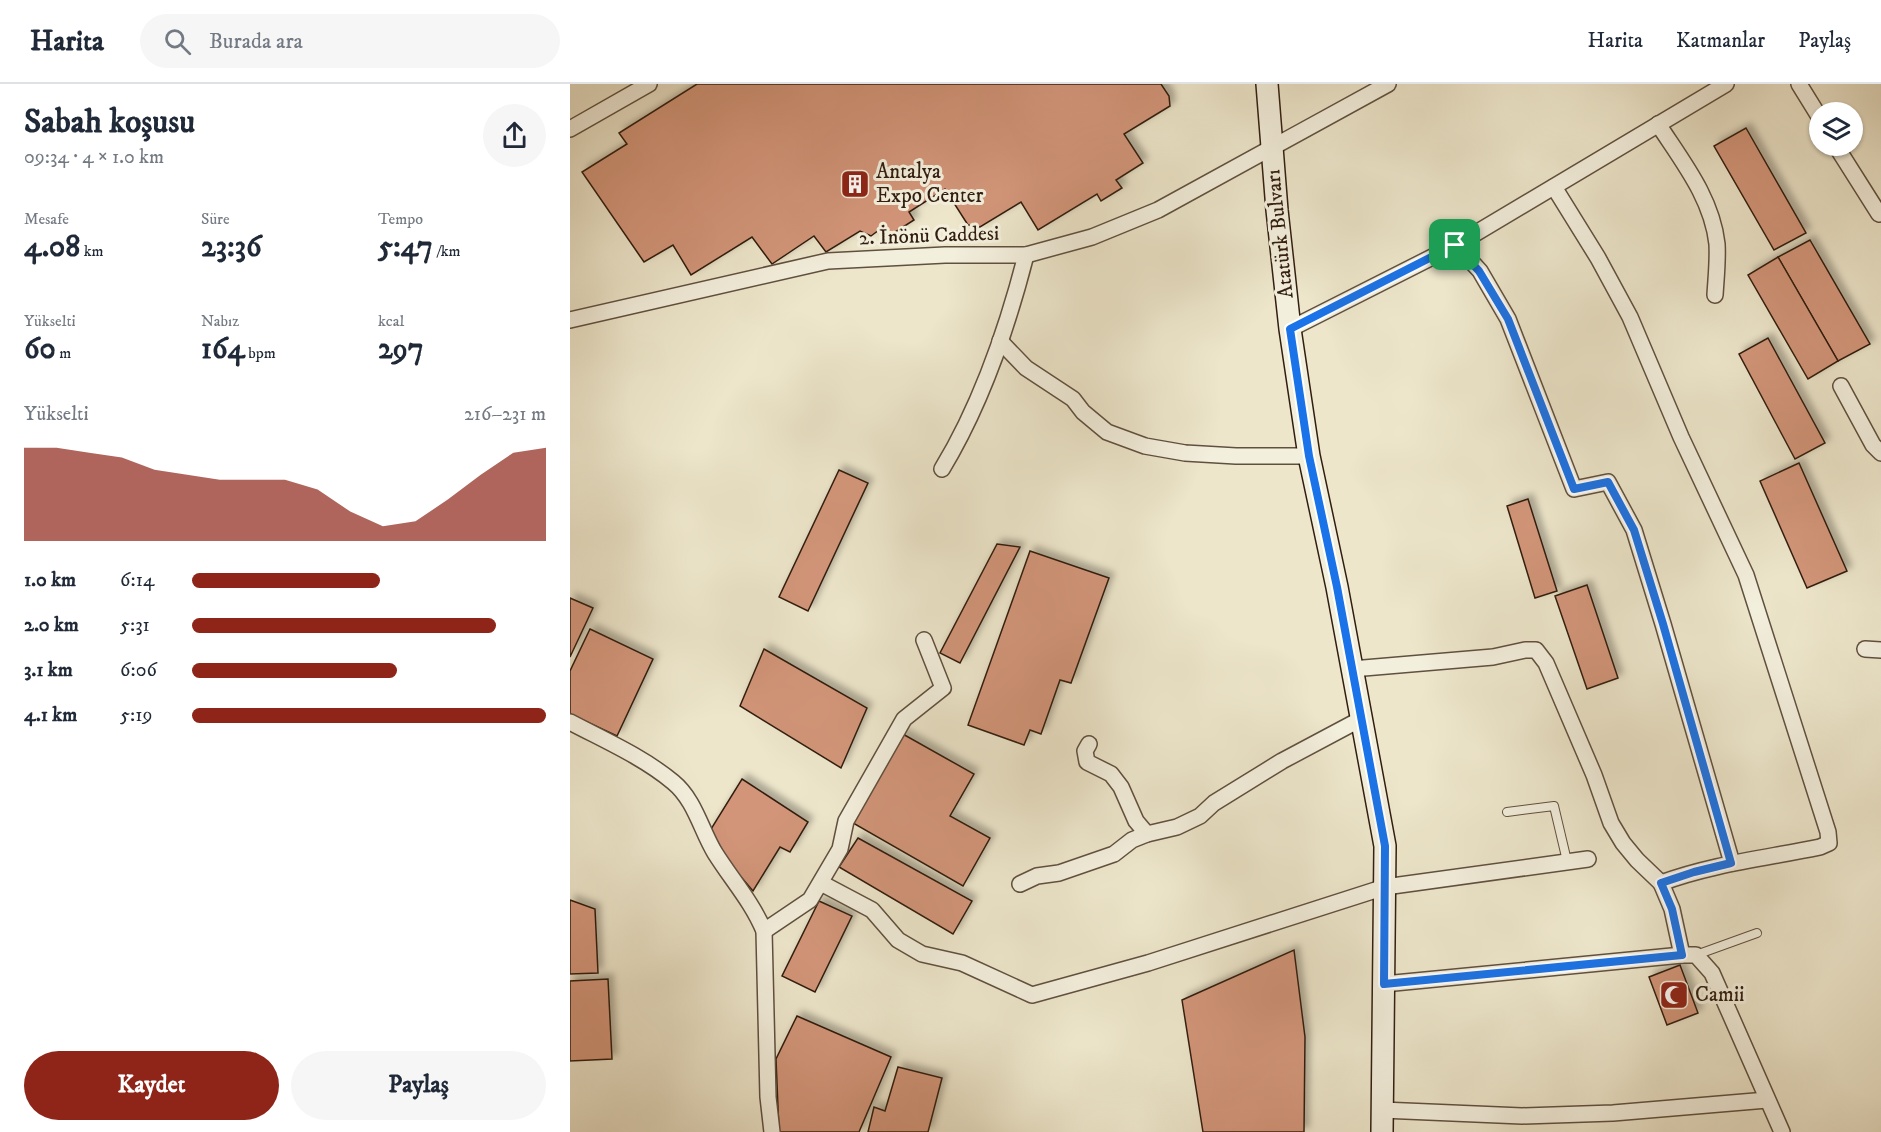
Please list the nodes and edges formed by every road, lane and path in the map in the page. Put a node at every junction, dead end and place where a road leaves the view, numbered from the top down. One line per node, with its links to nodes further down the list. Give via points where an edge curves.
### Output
1 (649, 84): 8 (street)
2 (1267, 84): 9 (street, Atatürk Bulvarı)
3 (1388, 84): 9 (street, 2. İnönü Caddesi)
4 (1726, 84): 7 (street)
5 (1799, 84): 6 (street)
6 (1810, 102)
7 (1658, 124): 11 (street); 15 (street, via 1711,215 1717,243)
8 (570, 129)
9 (1272, 148): 14 (street, 2. İnönü Caddesi, via 1158,210 1092,237); 17 (street, Atatürk Bulvarı)
10 (1842, 156): 12 (street)
11 (1554, 187): 13 (street); 34 (street, via 1630,317 1746,575 1828,832 1829,843 1820,847)
12 (1879, 214)
13 (1455, 245): 17 (street); 34 (street, via 1479,271 1508,319 1574,489 1608,482 1634,530)
14 (1026, 255): 16 (street, 2. İnönü Caddesi, via 828,261); 18 (street)
15 (1715, 295)
16 (570, 320)
17 (1290, 329): 21 (street, Atatürk Bulvarı)
18 (1000, 341): 21 (street, via 1026,368 1073,399 1107,432 1145,446 1185,453); 22 (street, via 960,440)
19 (1841, 386): 20 (street)
20 (1881, 453)
21 (1309, 456): 26 (street, Atatürk Bulvarı)
22 (942, 469)
23 (924, 640): 35 (street, via 943,688 904,718 846,821 840,849)
24 (1865, 649): 25 (street)
25 (1881, 650)
26 (1352, 669): 27 (street, Atatürk Bulvarı); 36 (street, via 1536,650 1546,663 1611,823 1637,860)
27 (1361, 719): 31 (street, via 1282,761 1200,816 1177,827); 38 (street, Atatürk Bulvarı, via 1385,846)
28 (570, 722): 39 (street, via 650,765 675,783 691,804 715,853 756,910)
29 (1089, 744): 31 (street, via 1085,751 1087,762 1112,774)
30 (1507, 812): 33 (lane, via 1554,806)
31 (1147, 834): 37 (street, via 1114,854)
32 (1588, 859): 33 (street)
33 (1567, 861): 38 (street)
34 (1731, 863): 36 (street)
35 (821, 883): 38 (street, via 872,910 898,940 922,954 962,963 1032,995 1149,963); 39 (street, via 810,900)
36 (1661, 883): 41 (street)
37 (1020, 884)
38 (1385, 887): 42 (street, Atatürk Bulvarı)
39 (764, 931): 45 (street)
40 (1757, 933): 41 (lane)
41 (1689, 955): 42 (street); 43 (street, via 1712,973)
42 (1384, 984): 44 (street, Atatürk Bulvarı)
43 (1767, 1100): 44 (street, via 1522,1116); 47 (street)
44 (1382, 1110): 46 (street, Atatürk Bulvarı)
45 (772, 1132)
46 (1382, 1132)
47 (1782, 1132)

